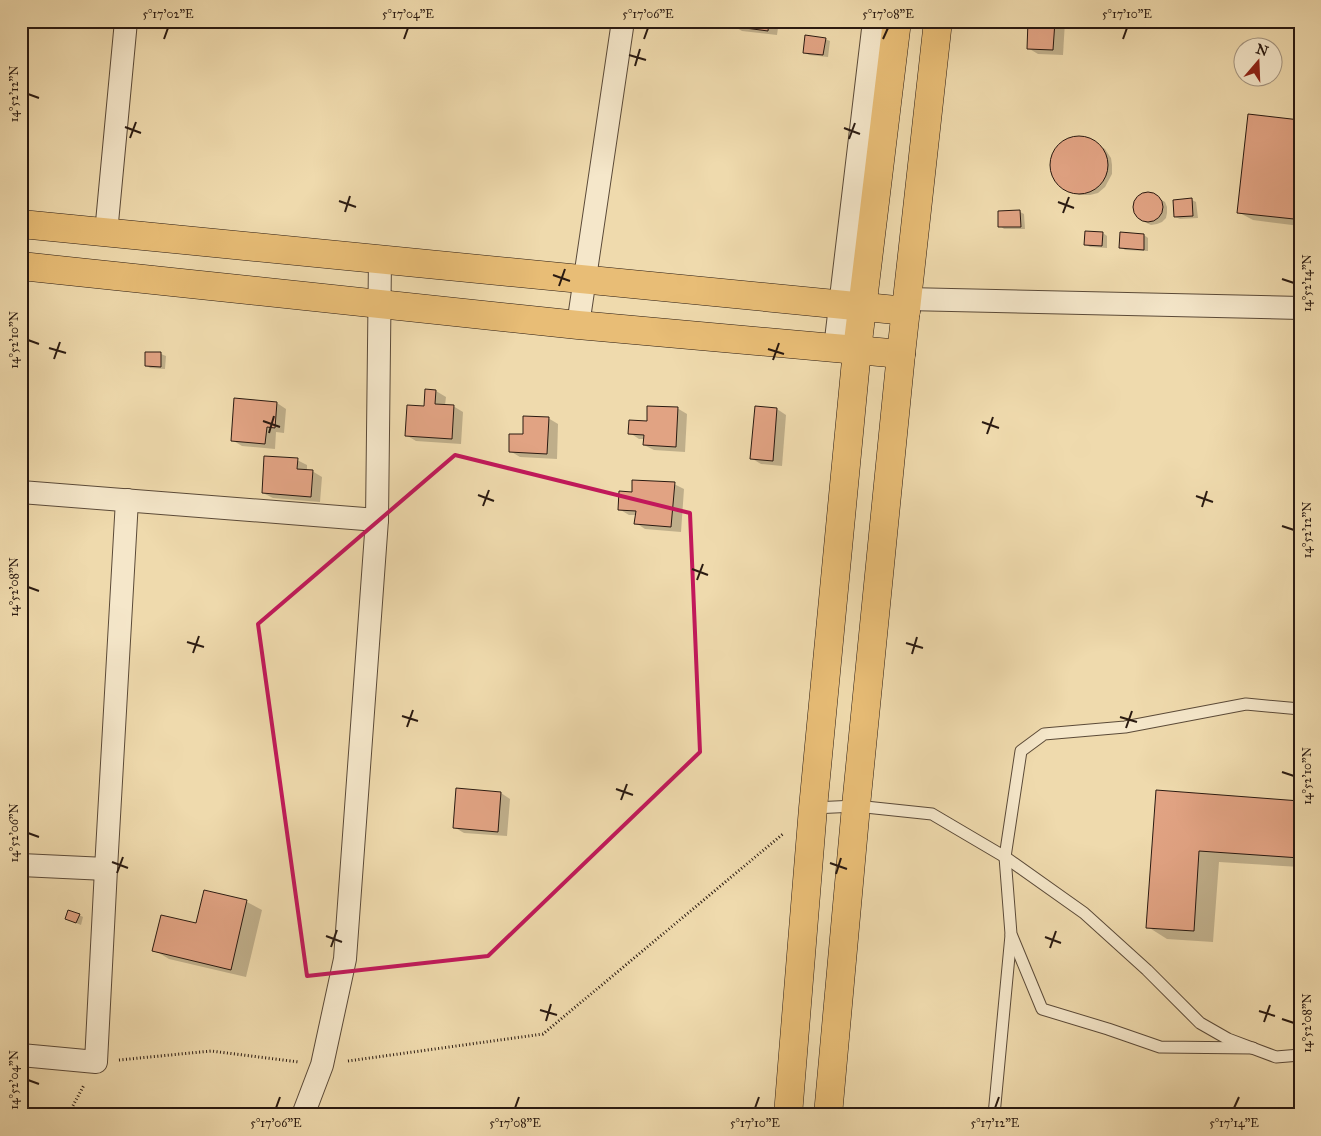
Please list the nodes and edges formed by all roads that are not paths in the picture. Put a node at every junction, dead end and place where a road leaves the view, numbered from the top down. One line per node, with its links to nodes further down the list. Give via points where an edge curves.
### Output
1 (126, 21): 7 (street)
2 (623, 21): 10 (street)
3 (874, 21): 13 (street)
4 (897, 21): 13 (main road)
5 (938, 21): 12 (main road)
6 (21, 224): 7 (main road)
7 (106, 233): 8 (main road)
8 (380, 260): 10 (main road); 11 (street)
9 (21, 266): 11 (main road)
10 (584, 280): 13 (main road); 15 (street)
11 (380, 304): 15 (main road); 20 (street)
12 (906, 305): 13 (main road); 14 (street); 17 (main road)
13 (851, 306): 16 (main road)
14 (1300, 308)
15 (578, 325): 16 (main road)
16 (846, 349): 17 (main road); 23 (main road)
17 (901, 354): 22 (main road)
18 (21, 492): 19 (street)
19 (127, 500): 20 (street); 26 (street)
20 (377, 520): 31 (street, via 345,958 322,1065)
21 (1300, 709): 24 (lane, via 1246,704 1125,727 1044,734 1021,751)
22 (856, 806): 23 (lane); 24 (lane, via 932,814); 33 (main road)
23 (814, 808): 32 (main road)
24 (1005, 857): 27 (lane); 28 (lane, via 1084,913 1200,1023 1228,1039)
25 (21, 865): 26 (street)
26 (106, 870): 29 (street, via 96,1062)
27 (1011, 934): 28 (lane, via 1042,1009 1160,1047); 34 (lane)
28 (1253, 1048): 30 (lane, via 1276,1057)
29 (21, 1055)
30 (1300, 1055)
31 (303, 1115)
32 (788, 1115)
33 (828, 1115)
34 (994, 1115)

